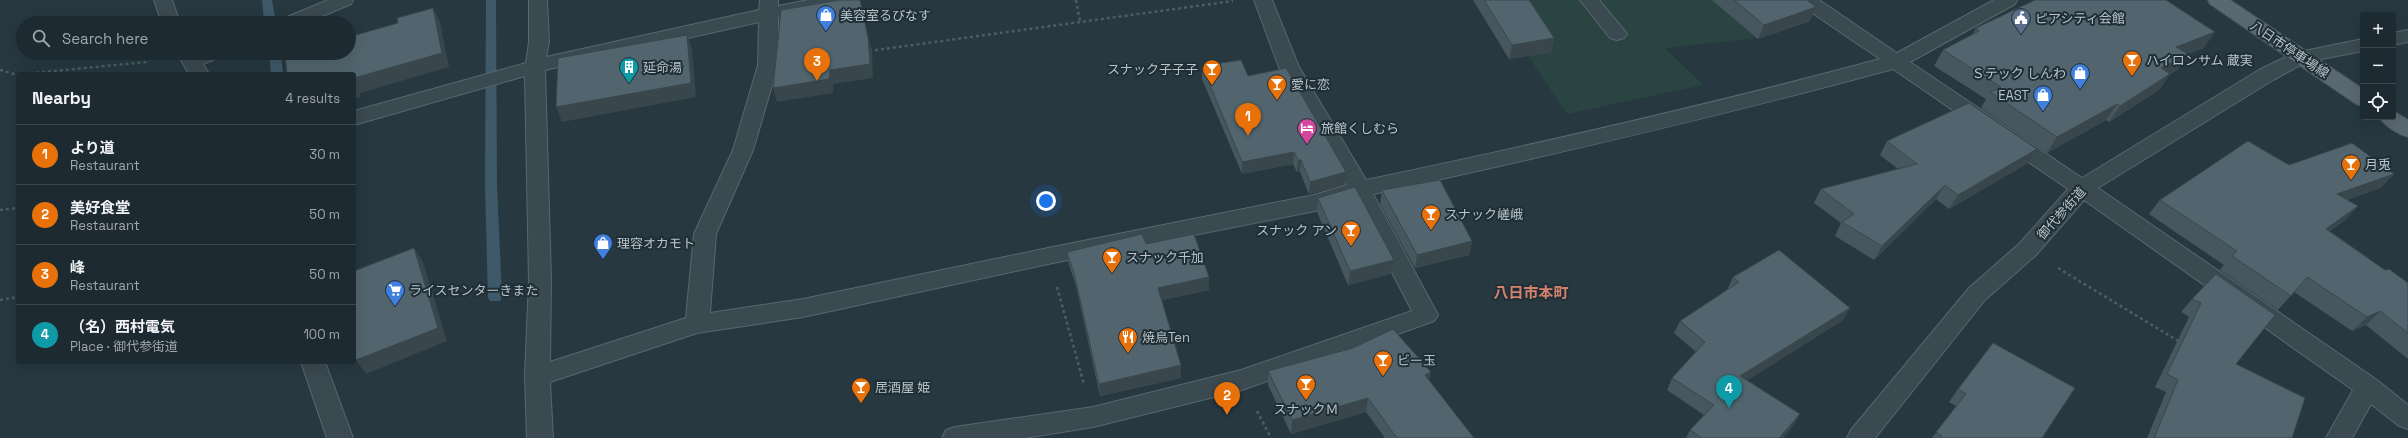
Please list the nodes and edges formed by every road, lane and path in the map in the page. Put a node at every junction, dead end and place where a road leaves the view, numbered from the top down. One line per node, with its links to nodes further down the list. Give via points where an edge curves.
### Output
1 (163, 0): 13 (street)
2 (344, 0): 14 (street)
3 (538, 0): 24 (street, via 539,42)
4 (835, 0): 12 (street)
5 (1076, 0): 15 (path)
6 (1237, 0): 15 (path)
7 (1263, 0): 33 (street, via 1289,67)
8 (1589, 0): 16 (street)
9 (1806, 0): 23 (street)
10 (2008, 0): 23 (street)
11 (2217, 0): 21 (main road, 八日市停車場線)
12 (769, 7): 24 (street); 40 (street, via 768,65 743,150 705,234)
13 (169, 16)
14 (306, 16)
15 (1080, 21): 20 (path)
16 (1617, 34)
17 (2408, 36): 18 (street)
18 (2396, 38)
19 (2360, 46): 21 (street, 御代参街道)
20 (862, 52)
21 (2301, 57): 28 (main road, 八日市停車場線); 32 (street, 御代参街道, via 2266,75)
22 (148, 60): 26 (path)
23 (1897, 61): 32 (street); 33 (street, via 1746,102 1584,141)
24 (535, 67): 29 (street); 43 (street, via 540,280)
25 (0, 70): 27 (path)
26 (44, 72)
27 (16, 74)
28 (2360, 97)
29 (356, 117)
30 (2393, 120): 31 (main road)
31 (2408, 130)
32 (2082, 188): 36 (street, 御代参街道); 44 (street)
33 (1360, 189): 37 (street, via 1314,203); 45 (street, via 1426,315 1242,380)
34 (16, 208): 35 (path)
35 (0, 210)
36 (2028, 249): 41 (path); 50 (street, 御代参街道, via 1977,294)
37 (1048, 256): 40 (street, via 803,308); 45 (path)
38 (16, 297): 39 (path)
39 (0, 300)
40 (697, 324): 43 (street)
41 (2184, 344)
42 (314, 364): 47 (street)
43 (537, 376): 48 (street)
44 (2368, 387): 46 (street); 51 (street)
45 (1093, 417): 49 (street)
46 (2408, 419)
47 (340, 438)
48 (540, 438)
49 (955, 438)
50 (1860, 438)
51 (2339, 438)

